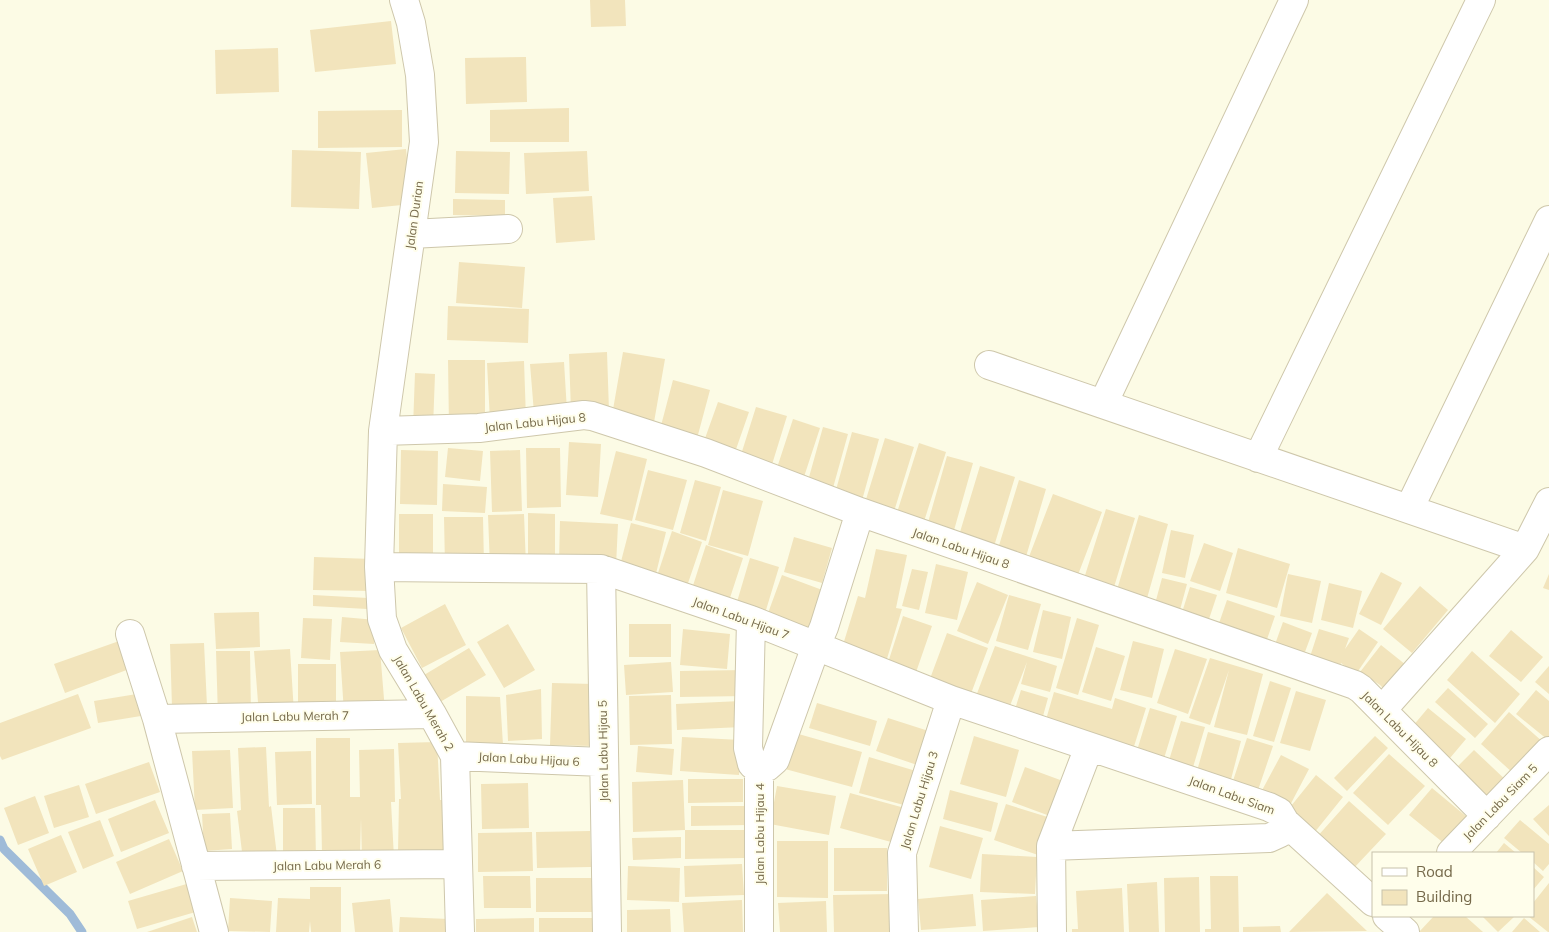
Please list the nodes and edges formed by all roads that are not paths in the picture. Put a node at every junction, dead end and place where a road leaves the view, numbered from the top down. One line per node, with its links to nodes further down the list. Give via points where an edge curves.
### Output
1 (404, 0): 6 (street, Jalan Durian, via 420,75 424,142)
2 (1294, 0): 8 (street)
3 (1481, 0): 10 (street)
4 (1549, 220): 12 (street)
5 (508, 229): 6 (street)
6 (411, 234): 9 (street, Jalan Durian)
7 (989, 365): 8 (street)
8 (1103, 404): 10 (street)
9 (383, 431): 13 (street, Jalan Labu Hijau 8, via 486,428 592,416 706,453); 15 (street, Jalan Durian)
10 (1258, 458): 12 (street)
11 (1549, 502): 14 (street)
12 (1409, 509): 14 (street)
13 (860, 512): 19 (street); 21 (street, Jalan Labu Hijau 8, via 1355,685)
14 (1525, 549): 21 (street)
15 (379, 567): 16 (street, Jalan Labu Hijau 7); 22 (street, Jalan Labu Merah 2, via 382,619 387,636)
16 (601, 569): 17 (street, Jalan Labu Hijau 7); 27 (street, Jalan Labu Hijau 5)
17 (751, 620): 19 (street, Jalan Labu Hijau 7); 28 (street, Jalan Labu Hijau 4, via 748,748 752,764)
18 (130, 634): 23 (street)
19 (816, 646): 20 (street, Jalan Labu Hijau 7); 28 (street, via 775,760)
20 (951, 700): 24 (street, Jalan Labu Hijau 7); 40 (street, Jalan Labu Hijau 3, via 902,853)
21 (1382, 710): 29 (street, Jalan Labu Hijau 8)
22 (432, 714): 23 (street, Jalan Labu Merah 7); 26 (street, Jalan Labu Merah 2)
23 (157, 719): 34 (street)
24 (1089, 747): 30 (street, Jalan Labu Siam, via 1269,807 1279,812); 31 (street)
25 (1549, 751): 29 (street, Jalan Labu Siam 5)
26 (455, 756): 27 (street, Jalan Labu Hijau 6); 33 (street, Jalan Labu Merah 2)
27 (603, 762): 38 (street, Jalan Labu Hijau 5)
28 (760, 770): 39 (street, Jalan Labu Hijau 4)
29 (1487, 816): 32 (street, Jalan Labu Siam 5)
30 (1286, 822): 31 (street, via 1280,833 1268,838); 35 (street, Jalan Labu Siam)
31 (1051, 846): 41 (street)
32 (1452, 852)
33 (458, 864): 34 (street, Jalan Labu Merah 6); 37 (street, Jalan Labu Merah 2)
34 (196, 866): 36 (street)
35 (1372, 905)
36 (214, 932)
37 (460, 932)
38 (607, 932)
39 (759, 932)
40 (904, 932)
41 (1052, 932)

